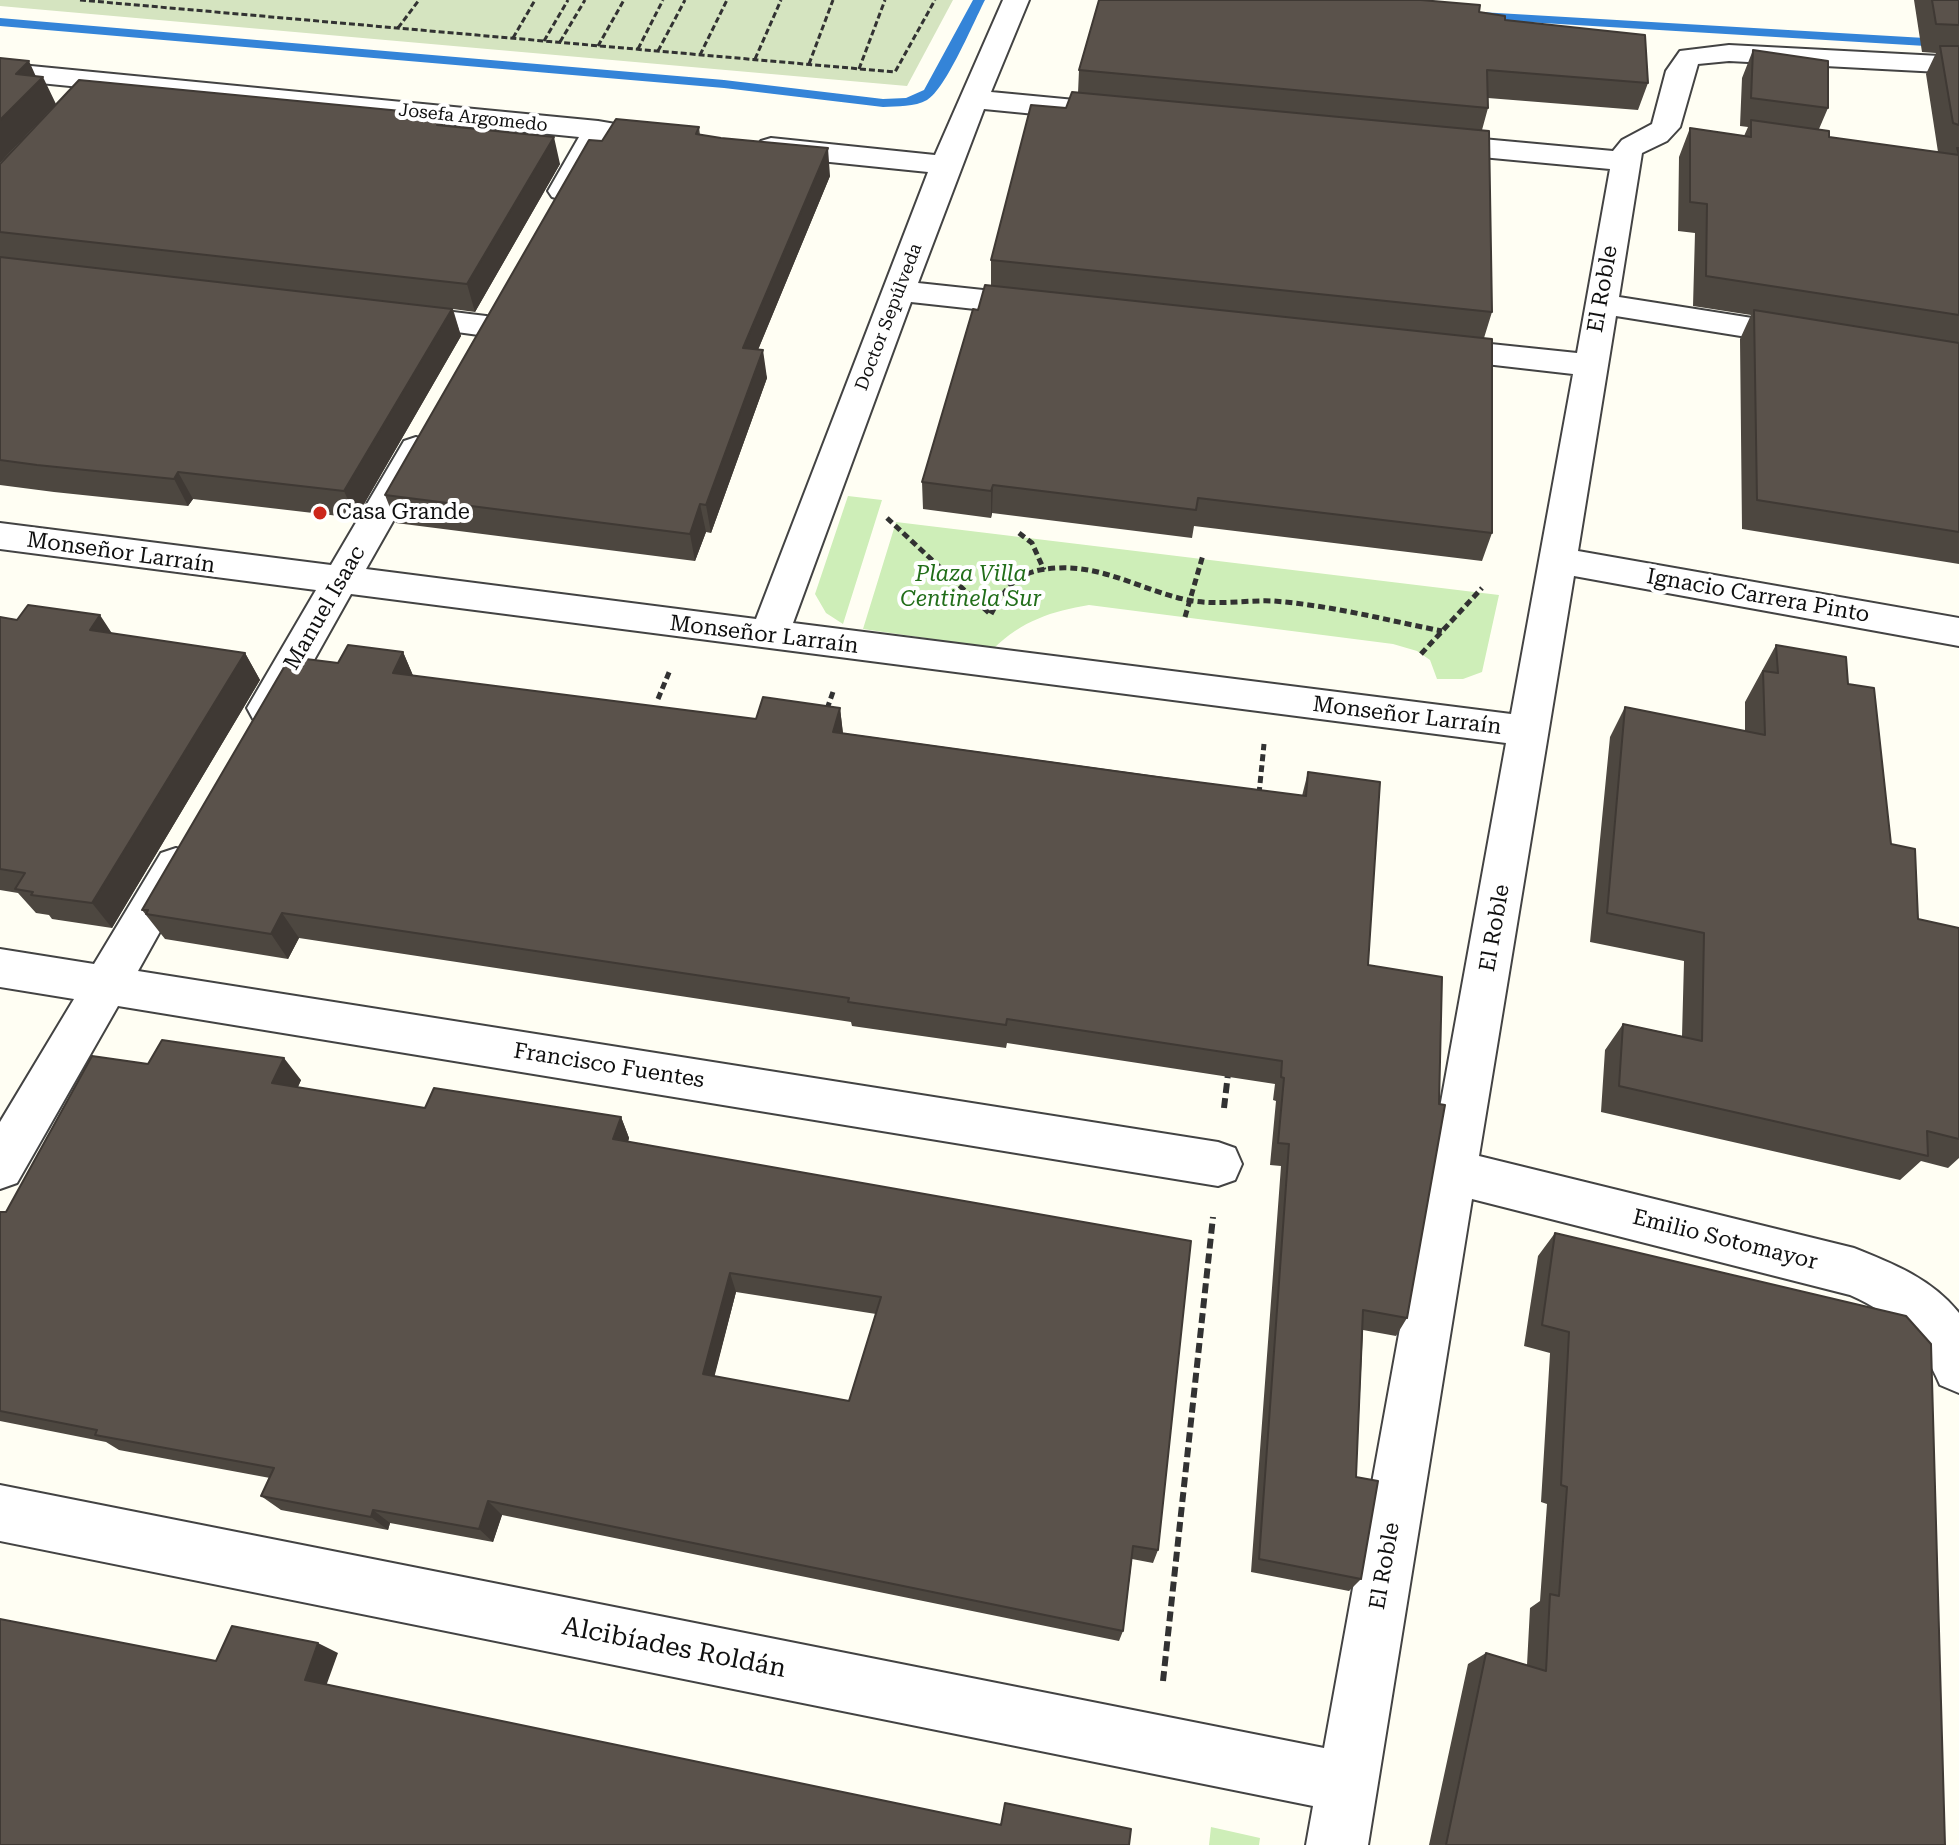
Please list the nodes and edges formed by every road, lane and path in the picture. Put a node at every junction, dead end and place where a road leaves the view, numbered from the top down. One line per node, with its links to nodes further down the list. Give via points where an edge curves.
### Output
1 (80, 0): 15 (path)
2 (419, 0): 15 (path)
3 (535, 0): 16 (path)
4 (568, 0): 17 (path)
5 (585, 0): 18 (path)
6 (624, 0): 19 (path)
7 (663, 0): 20 (path)
8 (685, 0): 21 (path)
9 (727, 0): 22 (path)
10 (781, 0): 23 (path)
11 (833, 0): 24 (path)
12 (885, 0): 26 (path)
13 (935, 0): 26 (path, via 895,72)
14 (1016, 0): 29 (street, Doctor Sepúlveda)
15 (398, 28): 16 (path)
16 (513, 38): 17 (path)
17 (544, 41): 18 (path)
18 (560, 42): 19 (path)
19 (598, 46): 20 (path)
20 (638, 49): 21 (path)
21 (658, 51): 22 (path)
22 (700, 55): 23 (path)
23 (755, 59): 24 (path)
24 (809, 64): 26 (path)
25 (1959, 65): 36 (street, via 1690,57 1680,70 1674,108 1680,129 1634,143)
26 (859, 69)
27 (0, 71): 28 (street, Josefa Argomedo)
28 (98, 80): 30 (street); 32 (street, Josefa Argomedo)
29 (974, 99): 31 (street); 37 (street, Doctor Sepúlveda)
30 (69, 111)
31 (1152, 116)
32 (598, 130): 33 (street, Josefa Argomedo); 38 (street)
33 (648, 135)
34 (1404, 140): 36 (street)
35 (743, 144): 37 (street)
36 (1625, 161): 40 (street, El Roble)
37 (946, 165): 39 (street, Doctor Sepúlveda)
38 (546, 221)
39 (898, 291): 41 (street); 62 (street, Doctor Sepúlveda)
40 (1600, 304): 44 (street); 46 (street, El Roble)
41 (1067, 309)
42 (370, 312): 43 (street)
43 (486, 326)
44 (1834, 341)
45 (1399, 344): 46 (street)
46 (1590, 365): 52 (street, El Roble)
47 (433, 420): 54 (street, Manuel Isaac)
48 (887, 518): 57 (path)
49 (1019, 533): 53 (path, via 1032,543)
50 (0, 536): 54 (street, Monseñor Larraín)
51 (1203, 555): 56 (path)
52 (1557, 560): 61 (street, Ignacio Carrera Pinto); 68 (street, El Roble)
53 (1044, 570): 56 (path, via 1095,570); 57 (path, via 1006,587)
54 (341, 582): 62 (street, Monseñor Larraín); 69 (street, Manuel Isaac)
55 (1482, 588): 60 (path)
56 (1189, 600): 58 (path); 60 (path, via 1307,605)
57 (991, 615): 59 (path)
58 (1185, 617)
59 (1000, 624)
60 (1442, 631): 63 (path)
61 (1959, 632)
62 (769, 636): 68 (street, Monseñor Larraín)
63 (1421, 654)
64 (673, 663): 66 (path)
65 (835, 685): 67 (path)
66 (658, 699)
67 (826, 710)
68 (1528, 731): 75 (street, El Roble)
69 (247, 743)
70 (192, 837): 72 (street)
71 (0, 968): 72 (street, Francisco Fuentes)
72 (106, 985): 73 (street, Francisco Fuentes); 74 (street)
73 (1218, 1164)
74 (0, 1167)
75 (1453, 1172): 76 (street, Emilio Sotomayor, via 1854,1272 1903,1293 1930,1314); 78 (street, El Roble)
76 (1959, 1367)
77 (0, 1513): 78 (street, Alcibíades Roldán)
78 (1348, 1783): 79 (street, El Roble)
79 (1337, 1845)

